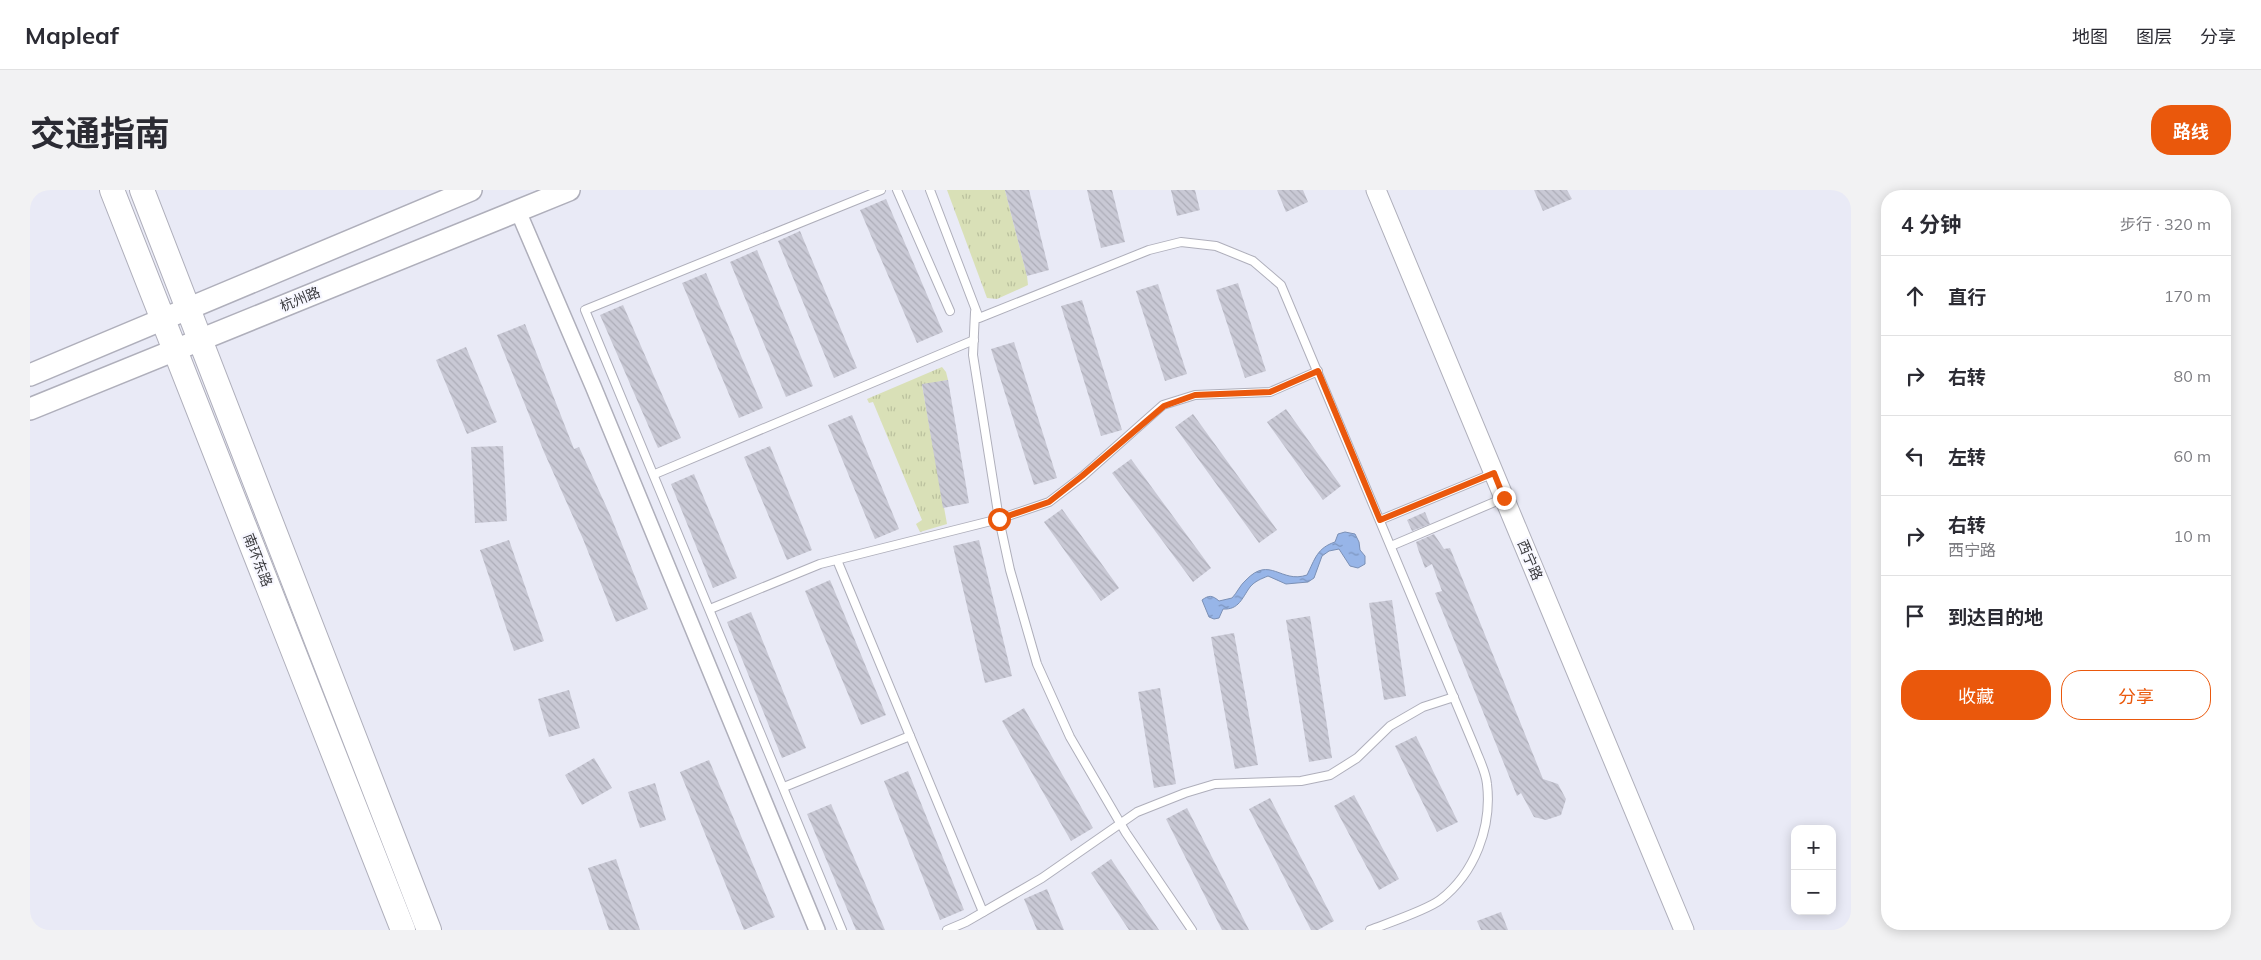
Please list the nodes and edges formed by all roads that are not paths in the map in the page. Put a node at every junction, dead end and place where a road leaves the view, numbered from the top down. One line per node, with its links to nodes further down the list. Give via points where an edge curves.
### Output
1 (112, 190): 13 (main road, 南环东路)
2 (142, 190): 11 (main road, 南环东路)
3 (471, 190): 11 (main road)
4 (569, 190): 9 (main road, 杭州路)
5 (881, 190): 21 (lane, via 585,310)
6 (897, 190): 12 (lane)
7 (930, 190): 10 (lane)
8 (1376, 190): 20 (street, 西宁路)
9 (518, 211): 14 (main road, 杭州路); 35 (street)
10 (975, 308): 15 (lane); 17 (lane, via 980,318 1149,250 1181,242 1216,246 1253,261 1281,285)
11 (189, 309): 13 (main road); 14 (main road, 南环东路)
12 (950, 311)
13 (163, 320): 16 (main road, 南环东路); 18 (main road)
14 (201, 339): 16 (main road, 杭州路); 34 (main road, 南环东路)
15 (974, 340): 21 (lane); 23 (lane, via 973,355)
16 (176, 350): 19 (main road, 杭州路); 33 (main road, 南环东路)
17 (1318, 371): 23 (lane, via 1270,392 1195,395 1164,406 1049,502); 24 (lane)
18 (30, 375)
19 (30, 409)
20 (1494, 473): 22 (street, 西宁路); 24 (lane)
21 (655, 474): 27 (lane)
22 (1504, 498): 25 (lane); 40 (street, 西宁路)
23 (999, 519): 26 (lane); 31 (lane, via 1037,664 1070,737)
24 (1380, 520): 25 (lane)
25 (1391, 546): 28 (lane)
26 (837, 560): 27 (lane); 29 (lane)
27 (710, 609): 30 (lane)
28 (1454, 697): 31 (lane, via 1423,707 1390,726 1357,758 1330,775 1301,781 1215,784 1137,812); 39 (lane, via 1487,783 1487,815 1480,846 1462,876 1440,900)
29 (910, 736): 30 (lane); 32 (lane)
30 (784, 787): 36 (lane)
31 (1122, 824): 32 (lane, via 1042,878); 38 (lane)
32 (983, 912): 37 (lane)
33 (403, 930)
34 (429, 930)
35 (817, 930)
36 (842, 930)
37 (947, 930)
38 (1192, 930)
39 (1370, 930)
40 (1684, 930)

